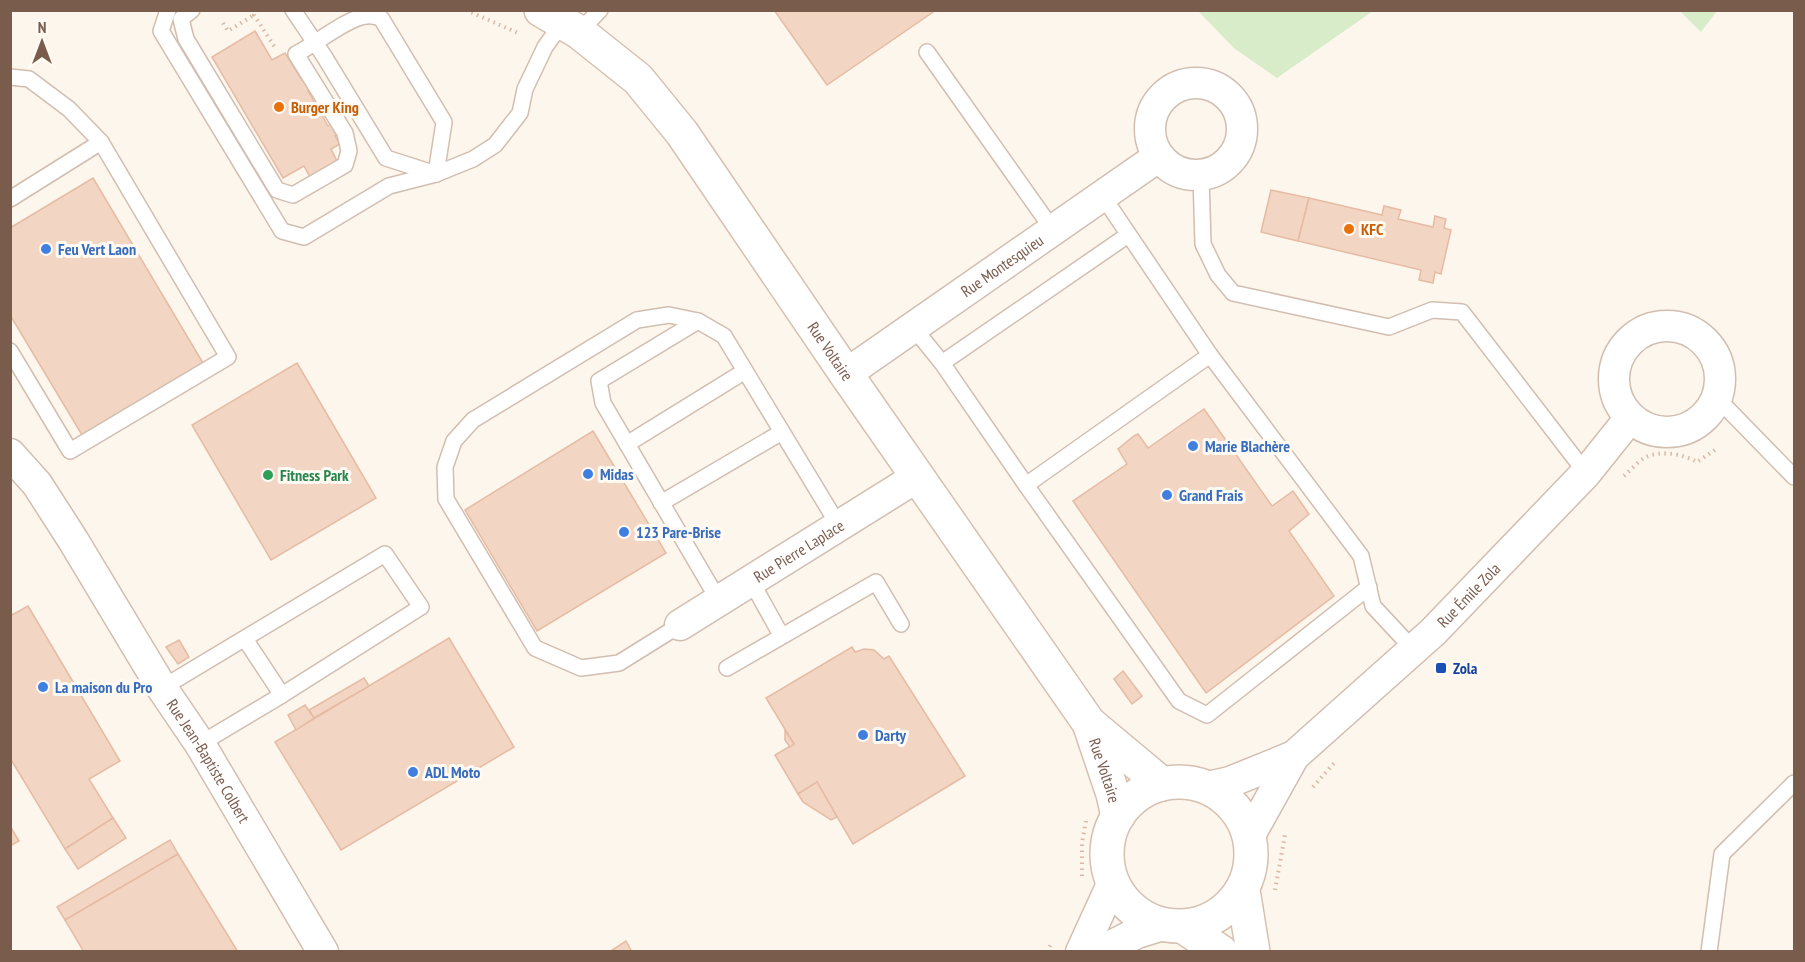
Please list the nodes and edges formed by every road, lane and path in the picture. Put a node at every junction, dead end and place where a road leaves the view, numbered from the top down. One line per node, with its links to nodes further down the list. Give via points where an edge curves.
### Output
1 (168, 10): 15 (lane, via 161,31 282,231 304,237 389,186)
2 (192, 10): 9 (lane, via 181,19 186,39 277,190 293,195 345,165 349,151 345,133 296,54)
3 (258, 10): 6 (path)
4 (293, 10): 9 (lane)
5 (466, 10): 7 (path)
6 (254, 15): 8 (path, via 228,31); 10 (path, via 274,50)
7 (562, 22): 15 (lane, via 525,89 520,113 495,145); 27 (street, Rue Voltaire, via 638,80 682,133)
8 (223, 23)
9 (315, 44): 15 (lane, via 386,158); 15 (lane, via 354,18 381,18 444,122)
10 (281, 45)
11 (927, 52): 19 (lane)
12 (10, 77): 13 (lane, via 29,80 69,110)
13 (101, 142): 18 (lane); 23 (lane, via 228,357 70,451)
14 (1158, 157): 16 (street, via 1184,175); 16 (street, via 1149,129 1158,102 1181,85 1210,85 1234,102 1242,132 1239,148 1229,162); 17 (street, Rue Montesquieu)
15 (436, 174)
16 (1201, 176): 34 (lane, via 1203,244 1218,275 1233,293 1389,327 1432,310 1462,312)
17 (1102, 195): 19 (street, Rue Montesquieu); 20 (lane)
18 (10, 198)
19 (1053, 230): 22 (street, Rue Montesquieu)
20 (1128, 235): 24 (lane); 25 (lane)
21 (698, 321): 26 (lane, via 724,336); 31 (lane, via 598,381 603,403); 45 (lane, via 669,315 637,321 473,420 454,441 445,467 446,499 535,648 582,668 619,663)
22 (913, 327): 25 (lane); 27 (street, Rue Montesquieu)
23 (10, 351)
24 (1210, 355): 38 (lane); 42 (lane, via 1361,556)
25 (942, 363): 38 (lane)
26 (745, 371): 30 (lane); 31 (lane)
27 (846, 374): 35 (street, Rue Voltaire)
28 (1717, 398): 29 (street, via 1698,423 1677,432 1659,432); 29 (street, via 1718,364 1710,349 1698,336 1665,326 1634,339 1622,351 1615,367 1614,384); 37 (lane)
29 (1630, 418): 34 (street, Rue Émile Zola)
30 (782, 432): 39 (lane); 40 (lane)
31 (627, 444): 39 (lane)
32 (1718, 448): 36 (path, via 1697,462 1666,453 1646,457)
33 (10, 454): 50 (street, Rue Jean-Baptiste Colbert, via 37,484)
34 (1586, 473): 48 (street, Rue Émile Zola)
35 (918, 477): 40 (street, Rue Pierre Laplace); 52 (street, Rue Voltaire)
36 (1622, 477)
37 (1794, 477)
38 (1026, 485): 42 (lane, via 1179,701 1207,715)
39 (661, 503): 43 (lane)
40 (838, 526): 41 (street, Rue Pierre Laplace)
41 (752, 581): 43 (street, Rue Pierre Laplace); 46 (lane)
42 (1369, 587): 48 (lane, via 1373,606)
43 (719, 601): 45 (street, Rue Pierre Laplace)
44 (901, 624): 46 (lane, via 876,582)
45 (680, 625)
46 (781, 635): 49 (lane)
47 (244, 639): 50 (lane); 51 (lane); 51 (lane, via 384,554 421,607)
48 (1413, 649): 54 (street, Rue Émile Zola)
49 (727, 668)
50 (162, 688): 53 (street, Rue Jean-Baptiste Colbert)
51 (282, 695): 53 (lane)
52 (1089, 723): 57 (street, Rue Voltaire); 60 (street, Rue Voltaire, via 1113,794)
53 (200, 744): 68 (street, Rue Jean-Baptiste Colbert)
54 (1294, 756): 58 (street, Rue Émile Zola); 62 (street, Rue Émile Zola)
55 (1338, 759): 59 (path)
56 (1794, 783): 73 (lane, via 1722,854)
57 (1162, 784): 58 (street, via 1182,782); 60 (street)
58 (1208, 787): 62 (street, via 1230,801)
59 (1309, 792)
60 (1103, 816): 63 (path, via 1082,843); 63 (street, via 1115,820 1107,846 1108,873)
61 (1286, 830): 65 (path)
62 (1250, 835): 64 (street, via 1253,859)
63 (1097, 882): 66 (street, via 1137,914); 67 (street)
64 (1243, 890): 66 (street, via 1228,909 1208,922); 72 (street)
65 (1275, 901)
66 (1174, 926): 70 (street, via 1137,933); 71 (street)
67 (1069, 943): 69 (path)
68 (322, 951)
69 (1047, 951)
70 (1099, 951)
71 (1221, 951)
72 (1253, 951)
73 (1709, 951)

